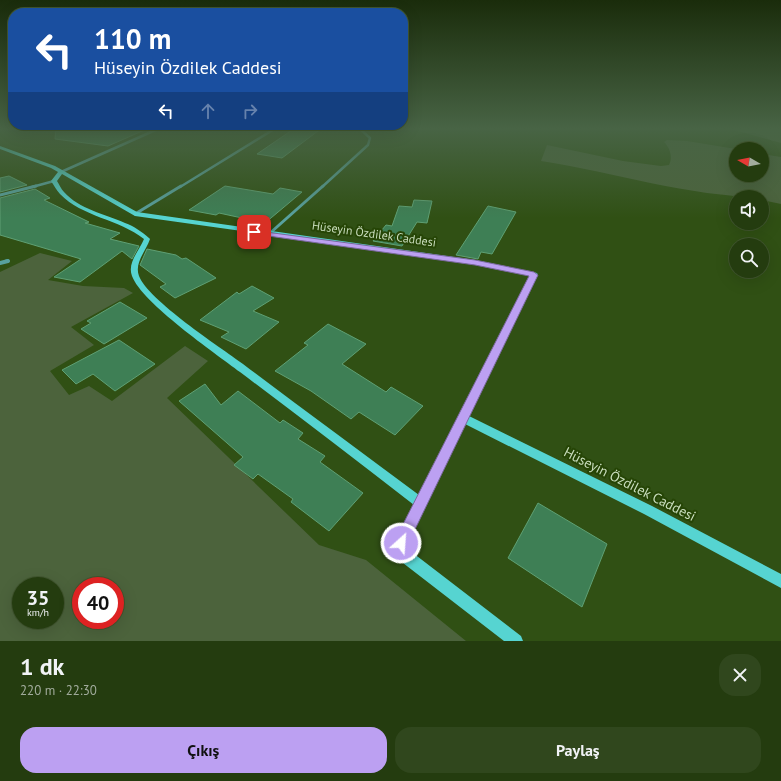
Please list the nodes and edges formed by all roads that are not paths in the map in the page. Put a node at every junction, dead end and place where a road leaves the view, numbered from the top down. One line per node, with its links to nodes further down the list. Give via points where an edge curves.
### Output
1 (30, 158): 5 (street, Hüseyin Özdilek Caddesi)
2 (93, 158): 5 (street)
3 (227, 158): 8 (street)
4 (354, 158): 9 (street)
5 (61, 172): 6 (street); 8 (street, Hüseyin Özdilek Caddesi)
6 (54, 181): 7 (street); 13 (street, via 67,198 147,238 134,267 134,275 169,312)
7 (0, 195)
8 (135, 214): 9 (street, Hüseyin Özdilek Caddesi)
9 (269, 234): 12 (street, Hüseyin Özdilek Caddesi, via 475,262 534,275)
10 (8, 260): 11 (street)
11 (0, 263)
12 (463, 418): 13 (street, Hüseyin Özdilek Caddesi); 14 (street, Hüseyin Özdilek Caddesi, via 648,510)
13 (420, 503): 15 (street, Hüseyin Özdilek Caddesi, via 401,543 408,558)
14 (781, 581)
15 (516, 641)

